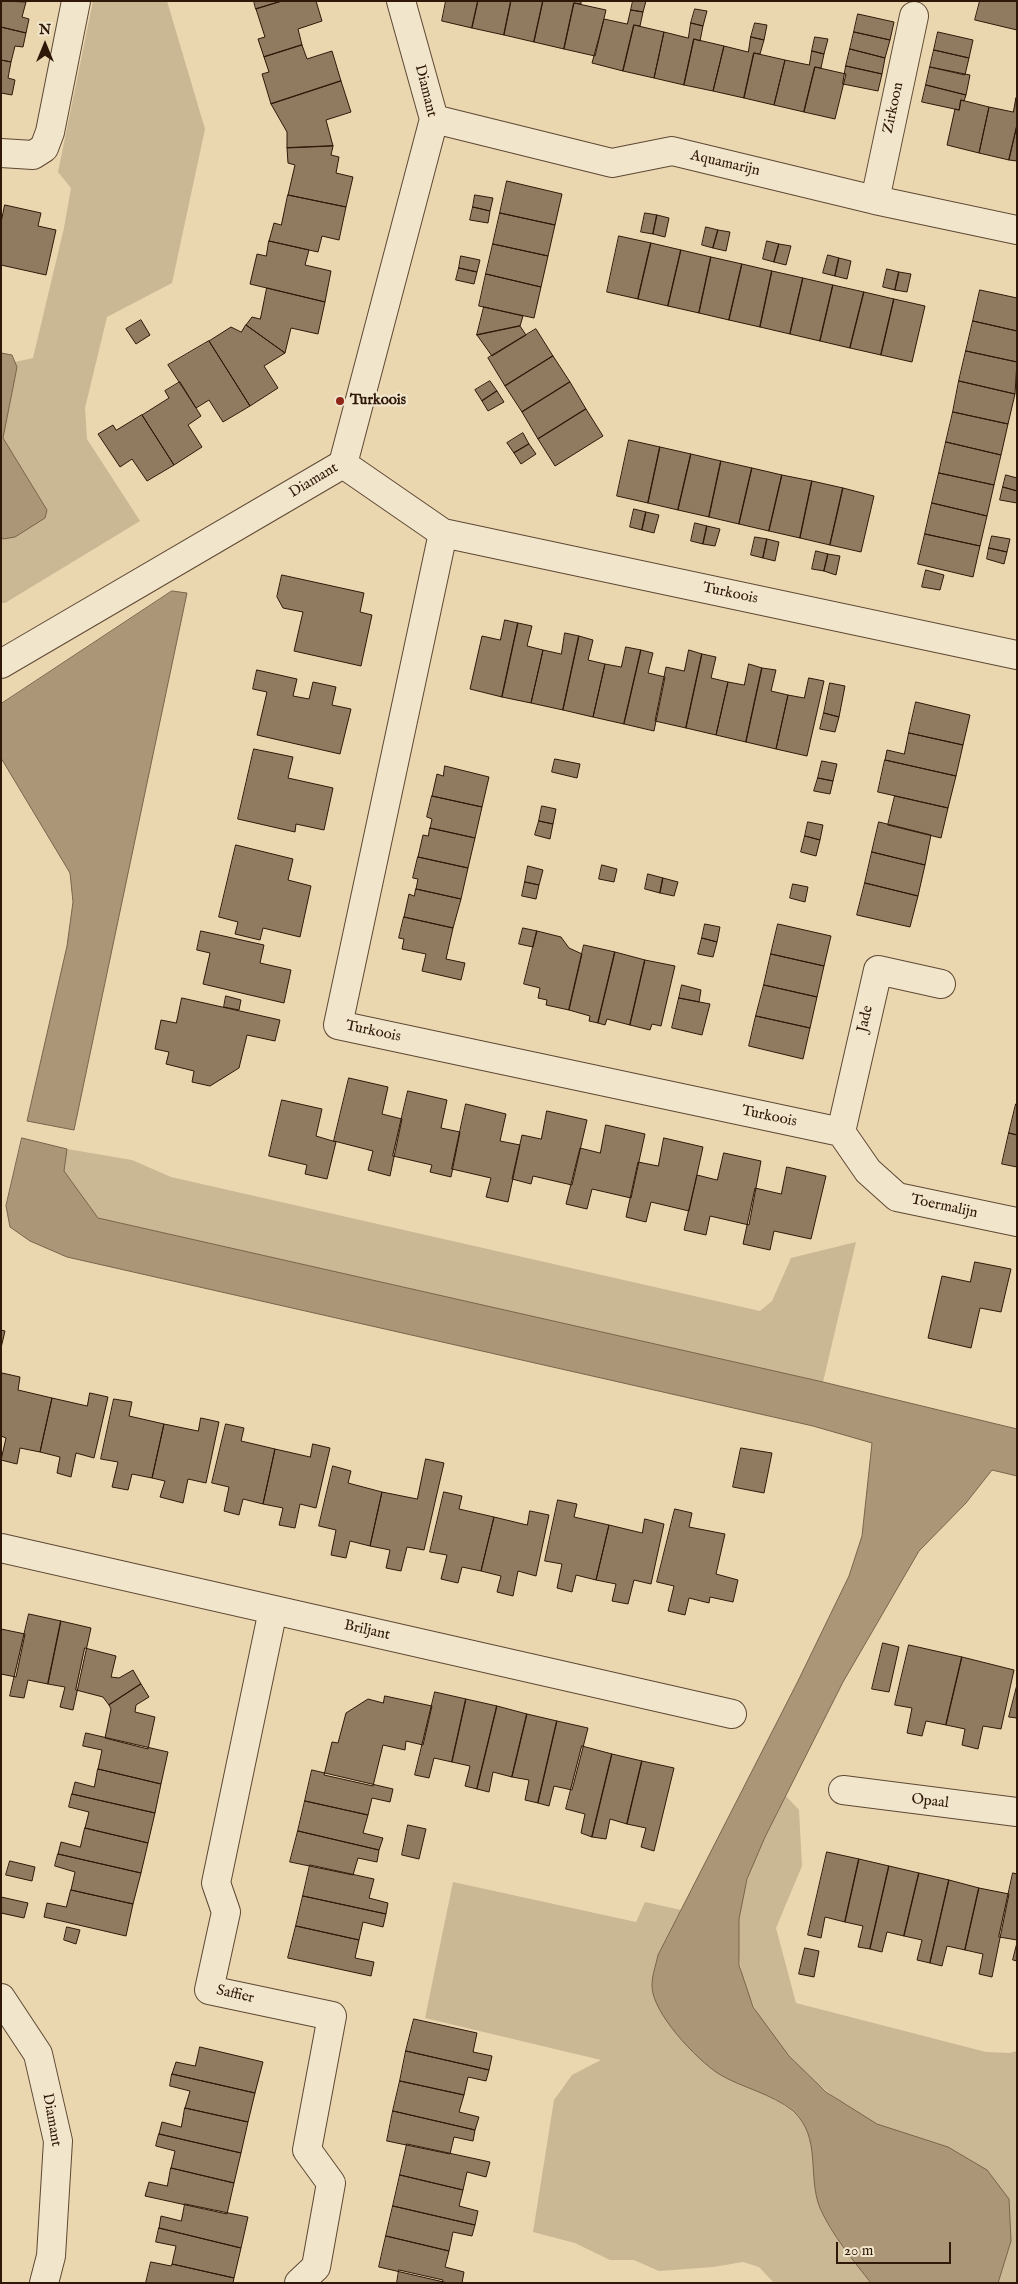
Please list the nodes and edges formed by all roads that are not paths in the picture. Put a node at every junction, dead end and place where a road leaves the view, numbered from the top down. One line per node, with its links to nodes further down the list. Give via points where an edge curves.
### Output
1 (76, 1): 5 (street, via 44,148 33,155)
2 (401, 1): 4 (street, Diamant)
3 (914, 16): 6 (street, Zirkoon)
4 (434, 120): 6 (street, Aquamarijn, via 612,163 672,151); 8 (street, Diamant)
5 (1, 153)
6 (875, 200): 7 (street, Aquamarijn)
7 (1017, 230)
8 (344, 464): 9 (street, Turkoois); 10 (street, Diamant)
9 (443, 533): 11 (street, Turkoois); 13 (street, Turkoois, via 338,1024)
10 (5, 653)
11 (1017, 655)
12 (941, 984): 13 (street, Jade, via 878,970)
13 (841, 1132): 14 (street, Toermalijn, via 868,1171 897,1197)
14 (1017, 1222)
15 (1, 1548): 16 (street, Briljant)
16 (273, 1610): 17 (street, Briljant); 22 (street, Saffier, via 216,1883 226,1912 209,1990 332,2016 308,2150 331,2183 316,2267)
17 (732, 1714)
18 (843, 1790): 19 (street, Opaal)
19 (1017, 1812)
20 (1, 1998): 21 (street, Diamant, via 38,2054 58,2141 51,2256)
21 (44, 2283)
22 (299, 2283)

